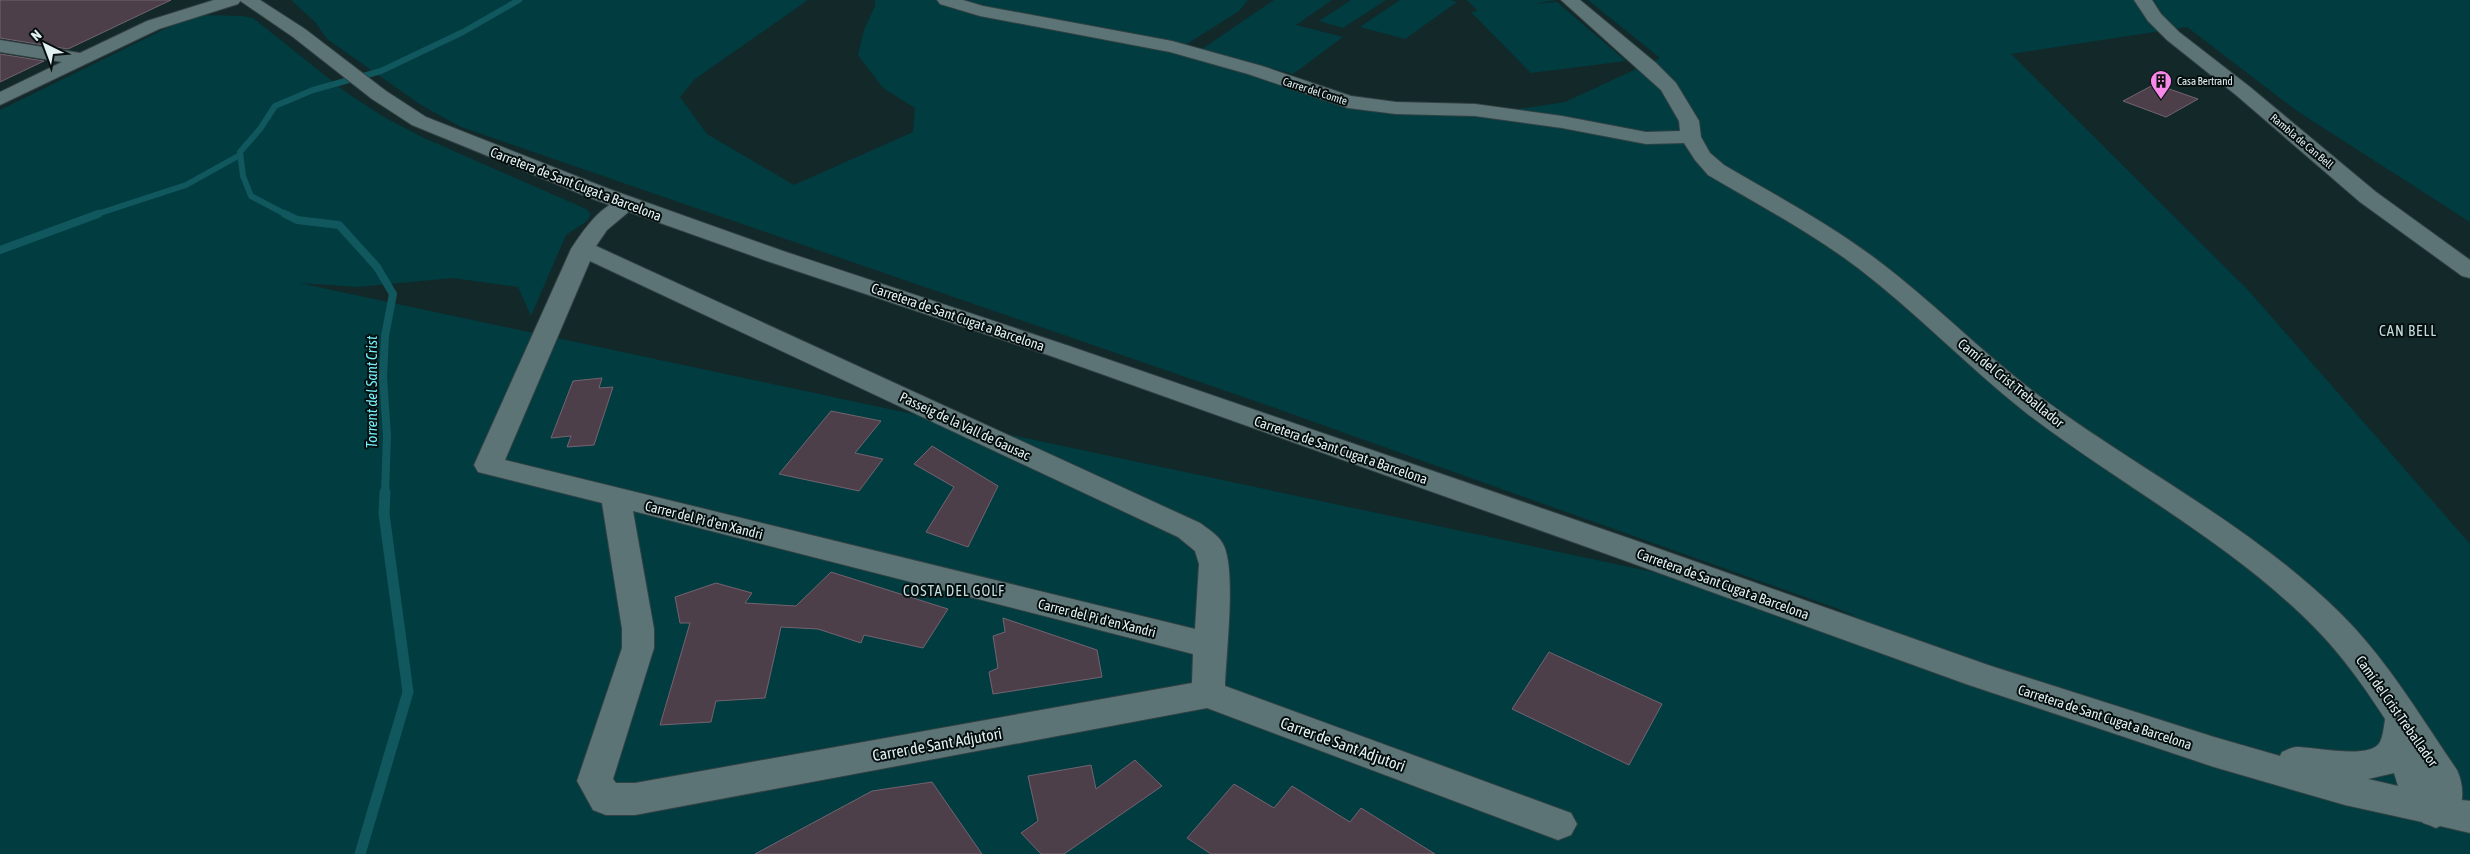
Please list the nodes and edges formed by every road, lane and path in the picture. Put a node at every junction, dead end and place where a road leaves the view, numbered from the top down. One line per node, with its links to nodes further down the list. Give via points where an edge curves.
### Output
1 (232, 0): 6 (street)
2 (248, 0): 7 (street, Carretera de Sant Cugat a Barcelona)
3 (946, 0): 11 (street, Carrer del Comte, via 980,11 1172,47 1255,70 1348,102 1396,108 1475,110 1646,138)
4 (1570, 0): 11 (street, Camí del Crist Treballador, via 1649,66 1669,87 1689,121)
5 (2143, 0): 14 (street, Rambla de Can Bell, via 2164,29 2368,197)
6 (198, 2): 7 (street); 9 (street)
7 (269, 5): 12 (street, Carretera de Sant Cugat a Barcelona, via 299,33 379,95 432,128)
8 (0, 46): 9 (street)
9 (81, 59): 10 (street)
10 (0, 99)
11 (1691, 137): 18 (street, Camí del Crist Treballador, via 1702,156 1716,170 1865,262 2038,408 2221,533 2281,580 2327,620 2365,662)
12 (627, 204): 13 (street, Carrer del Pi d'en Xandri, via 599,225); 19 (street, Carretera de Sant Cugat a Barcelona, via 1060,351 1978,675)
13 (583, 249): 15 (street, Carrer del Pi d'en Xandri, via 488,466); 16 (street, Passeig de la Vall de Gausac, via 1189,530 1209,546 1214,564)
14 (2470, 271)
15 (616, 498): 16 (street, Carrer del Pi d'en Xandri); 17 (street, Carrer de Sant Adjutori, via 638,629 638,648 595,781 606,799 635,799)
16 (1212, 646): 17 (street, Passeig de la Vall de Gausac)
17 (1208, 694): 21 (street, Carrer de Sant Adjutori)
18 (2401, 718): 19 (street, via 2397,746 2385,761 2357,767); 20 (street, via 2412,774 2418,788)
19 (2214, 752): 20 (street, Carretera de Sant Cugat a Barcelona, via 2345,790)
20 (2455, 803)
21 (1558, 824)

